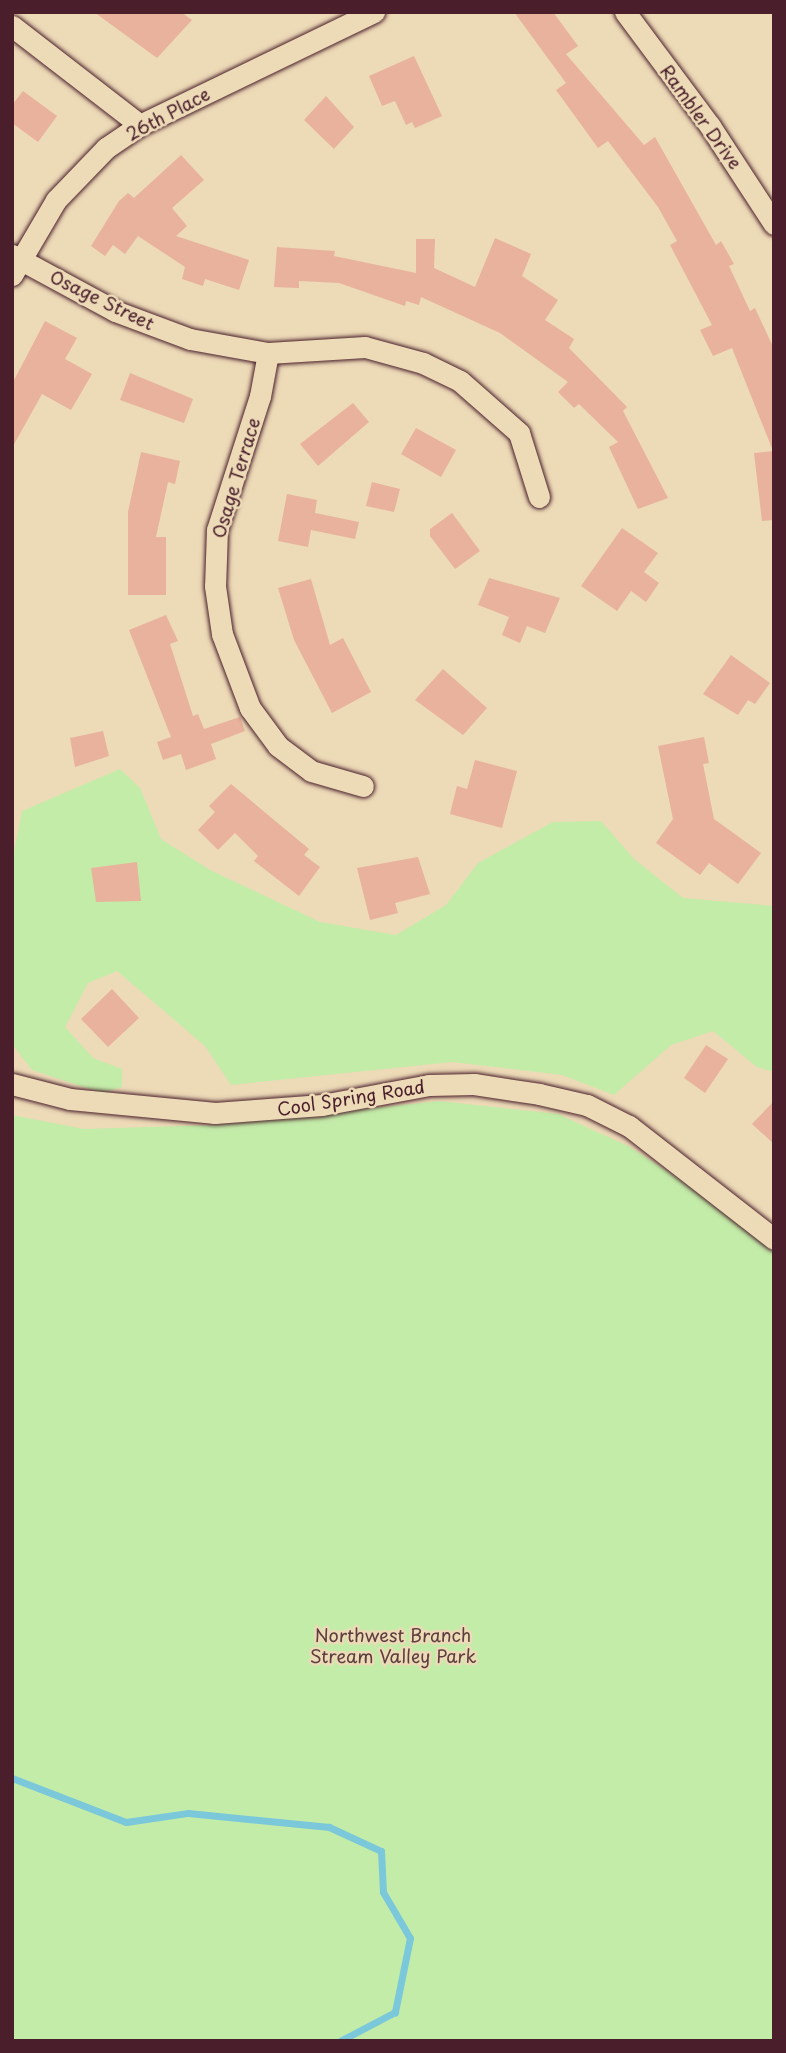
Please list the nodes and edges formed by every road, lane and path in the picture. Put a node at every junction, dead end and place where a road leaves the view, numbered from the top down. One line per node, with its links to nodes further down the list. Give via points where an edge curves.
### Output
1 (625, 12): 5 (street, Rambler Drive, via 710,126)
2 (366, 14): 4 (street, 26th Place)
3 (12, 26): 4 (street)
4 (140, 125): 6 (street, 26th Place, via 78,175)
5 (774, 224)
6 (15, 263): 7 (street, Osage Street, via 159,329)
7 (268, 353): 8 (street, Osage Street, via 365,347 423,363 460,381 519,433); 9 (street, Osage Terrace, via 217,530 215,586 222,634 250,708 278,746 311,771)
8 (539, 497)
9 (363, 786)
10 (12, 1084): 11 (street, Cool Spring Road, via 70,1099 215,1113 323,1105 429,1085 474,1084 539,1094 587,1105 629,1126)
11 (774, 1239)

